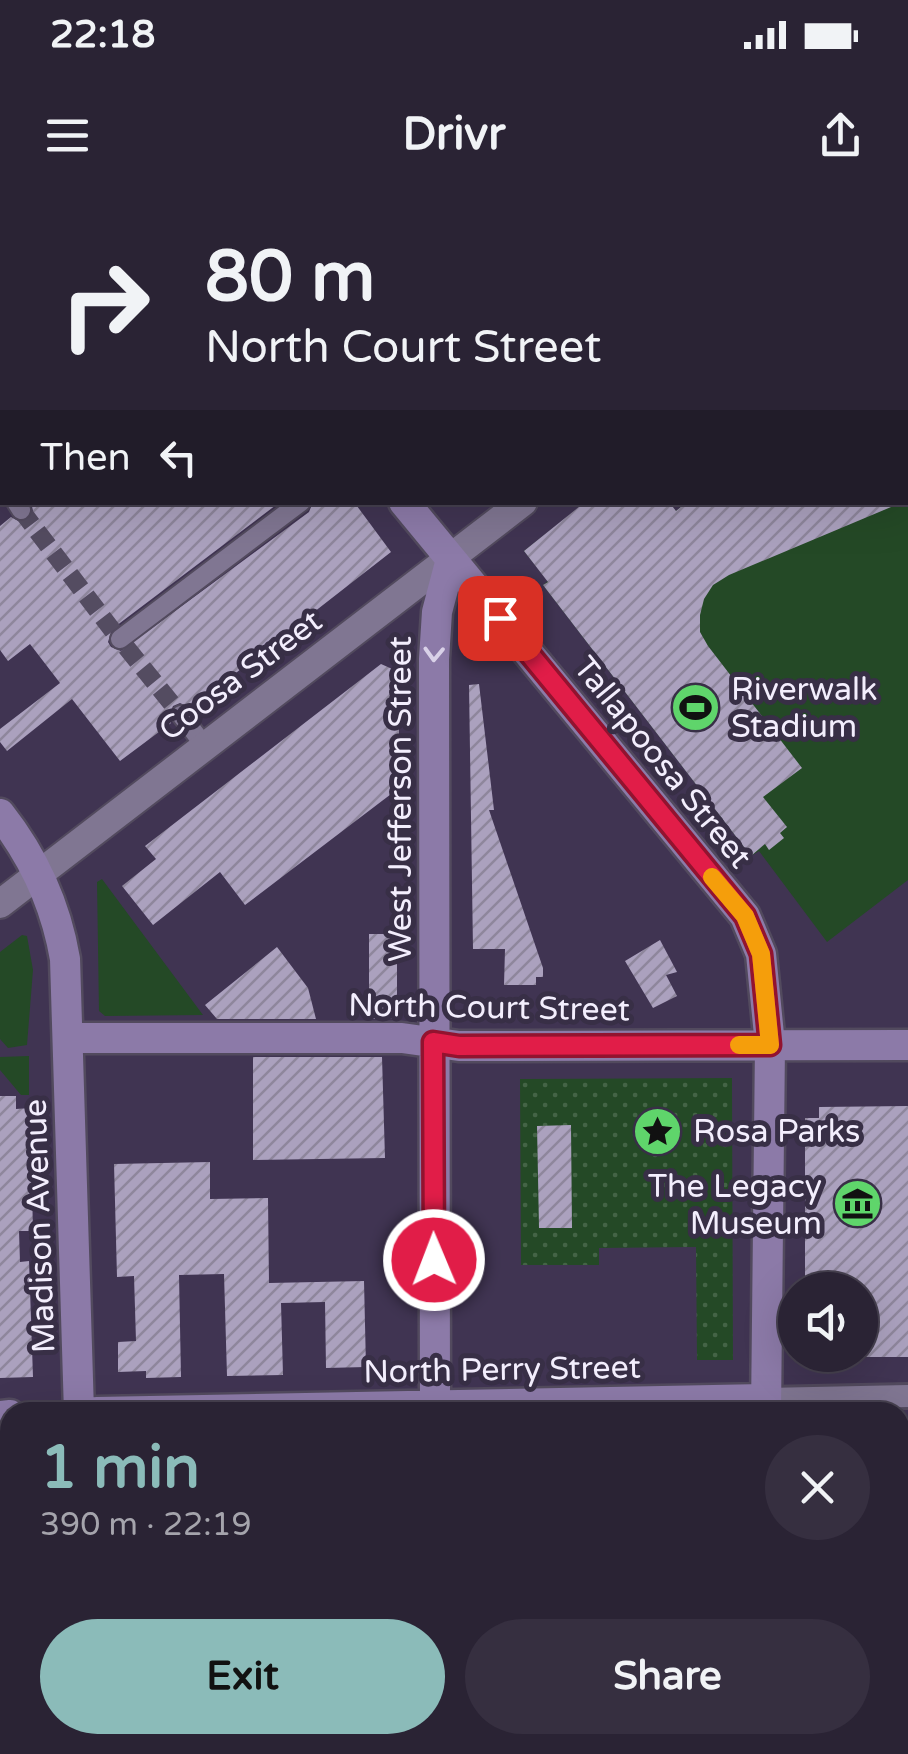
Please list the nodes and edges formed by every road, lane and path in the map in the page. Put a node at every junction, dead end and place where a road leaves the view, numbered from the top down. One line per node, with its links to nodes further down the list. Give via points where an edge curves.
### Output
1 (298, 505): 5 (street)
2 (406, 505): 4 (main road, Tallapoosa Street)
3 (519, 505): 4 (street, Coosa Street)
4 (451, 559): 7 (street, Coosa Street); 12 (main road, West Jefferson Street, one-way to 12, via 434,659); 13 (main road, Tallapoosa Street, via 745,916 761,954)
5 (120, 639)
6 (181, 715): 7 (street)
7 (204, 746): 9 (street, Coosa Street)
8 (0, 814): 9 (main road, Madison Avenue)
9 (38, 875): 10 (street, Coosa Street); 11 (main road, Madison Avenue, via 59,926)
10 (0, 904)
11 (68, 1038): 12 (main road, North Court Street); 16 (main road, Madison Avenue)
12 (433, 1042): 13 (main road, North Court Street); 17 (main road, West Jefferson Street)
13 (770, 1045): 14 (main road, North Court Street); 18 (main road, Tallapoosa Street)
14 (908, 1045)
15 (908, 1396): 19 (street, North Perry Street)
16 (80, 1402)
17 (435, 1402)
18 (766, 1402)
19 (823, 1402)

